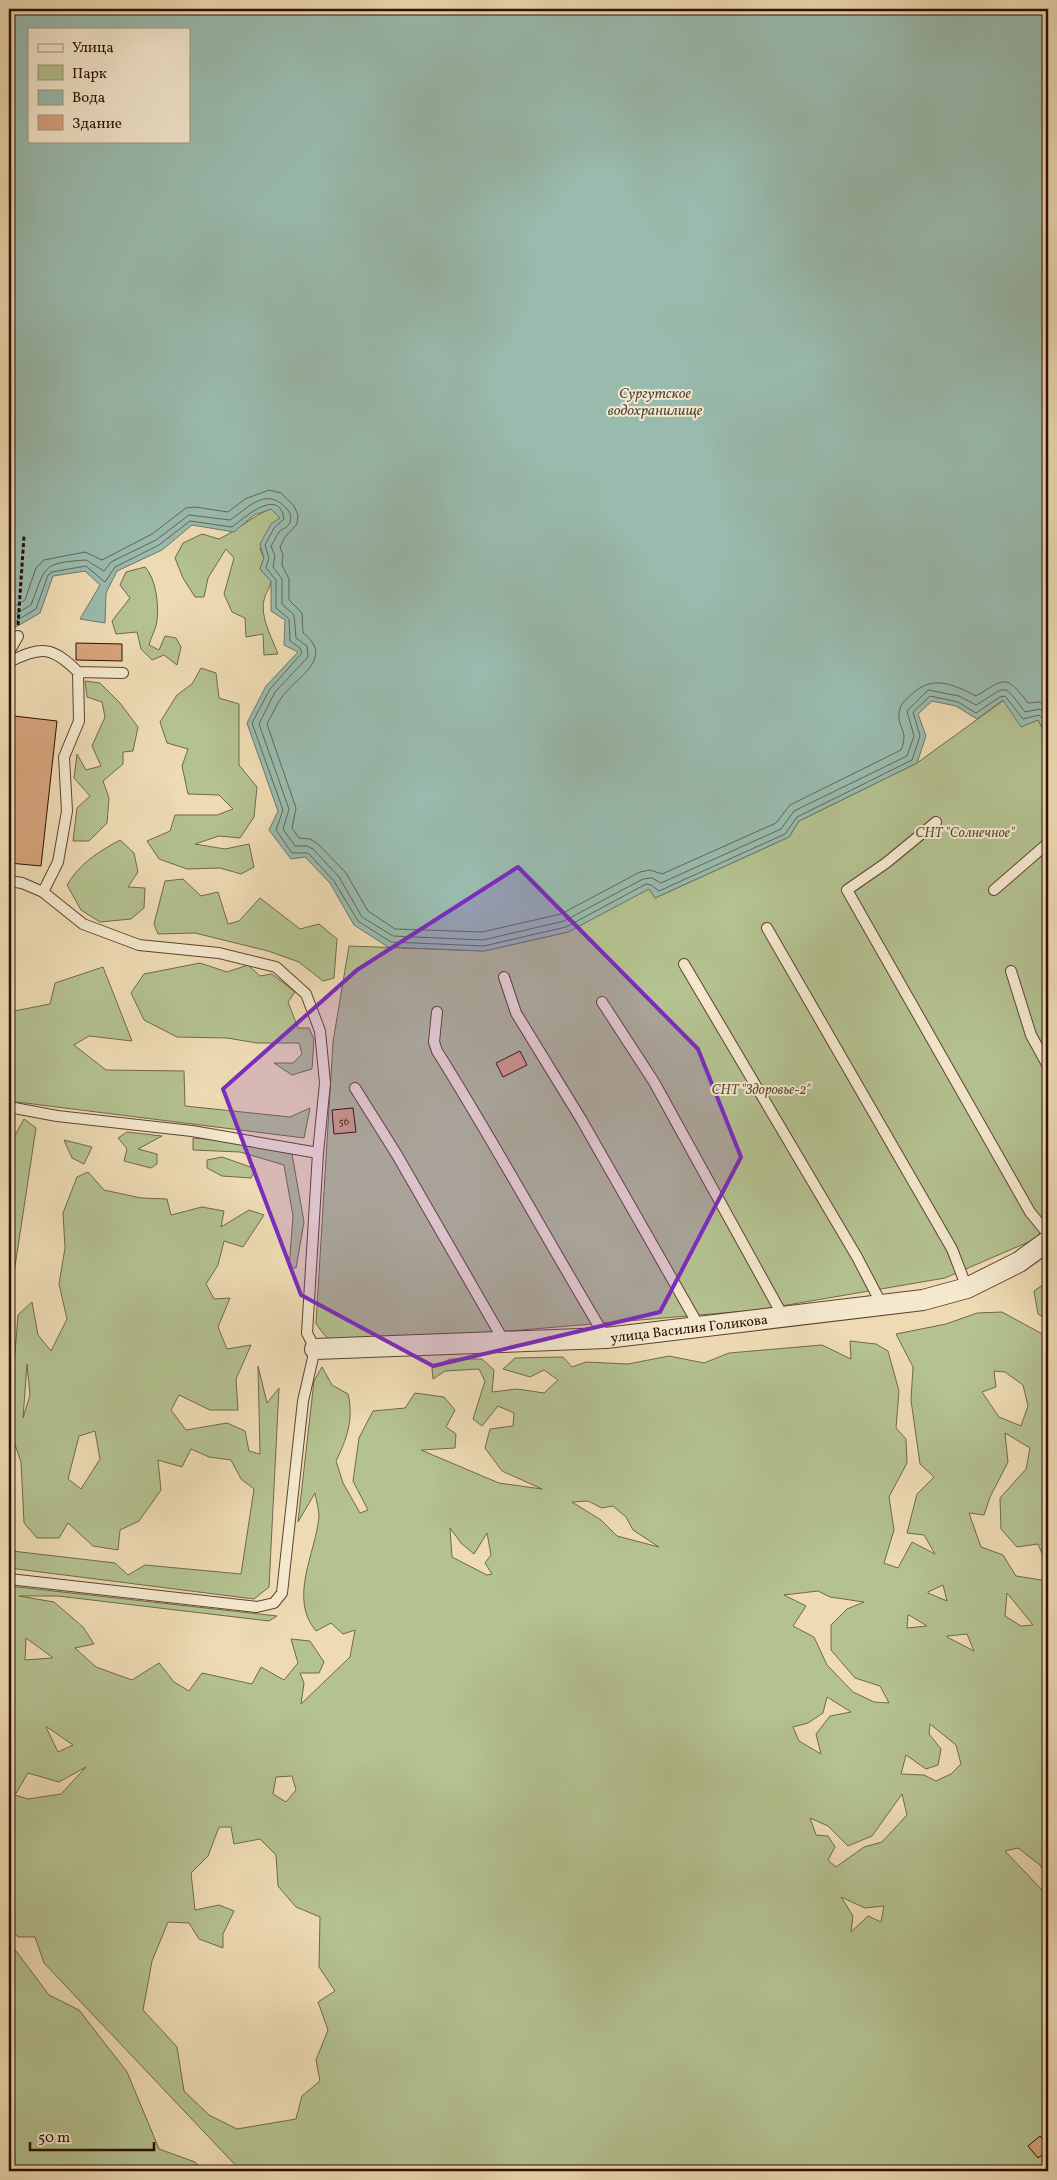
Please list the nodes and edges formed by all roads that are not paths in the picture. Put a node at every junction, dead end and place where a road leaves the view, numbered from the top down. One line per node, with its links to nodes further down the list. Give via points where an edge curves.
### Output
1 (18, 636): 2 (lane)
2 (9, 652)
3 (9, 662): 4 (lane, via 28,652 48,649 63,657)
4 (78, 672): 5 (lane); 10 (lane, via 79,721 64,757 67,811 58,862)
5 (123, 673)
6 (936, 822): 21 (lane, via 847,890 1030,1212)
7 (1048, 843): 9 (lane)
8 (9, 881): 10 (lane)
9 (994, 890)
10 (43, 892): 20 (lane, via 83,924 139,945 219,953 276,967 306,994 320,1031 325,1083)
11 (767, 928): 23 (lane, via 952,1250)
12 (684, 964): 24 (lane)
13 (1011, 971): 17 (lane, via 1031,1035)
14 (504, 977): 26 (lane, via 516,1014 581,1118)
15 (602, 1002): 25 (lane, via 654,1082)
16 (437, 1012): 27 (lane, via 434,1042 437,1051)
17 (1048, 1066)
18 (355, 1088): 28 (lane)
19 (9, 1107): 20 (lane, via 57,1116 192,1131)
20 (318, 1154): 29 (lane, via 307,1333)
21 (1048, 1234)
22 (1048, 1241): 23 (street, улица Василия Голикова, via 1019,1262)
23 (967, 1288): 24 (street, улица Василия Голикова, via 923,1300)
24 (882, 1305): 25 (street, улица Василия Голикова)
25 (784, 1318): 26 (street, улица Василия Голикова)
26 (700, 1328): 27 (street, улица Василия Голикова)
27 (606, 1338): 28 (street, улица Василия Голикова)
28 (505, 1342): 29 (street, улица Василия Голикова)
29 (315, 1350): 30 (lane, via 303,1401 282,1593 274,1603 257,1607)
30 (9, 1579)

